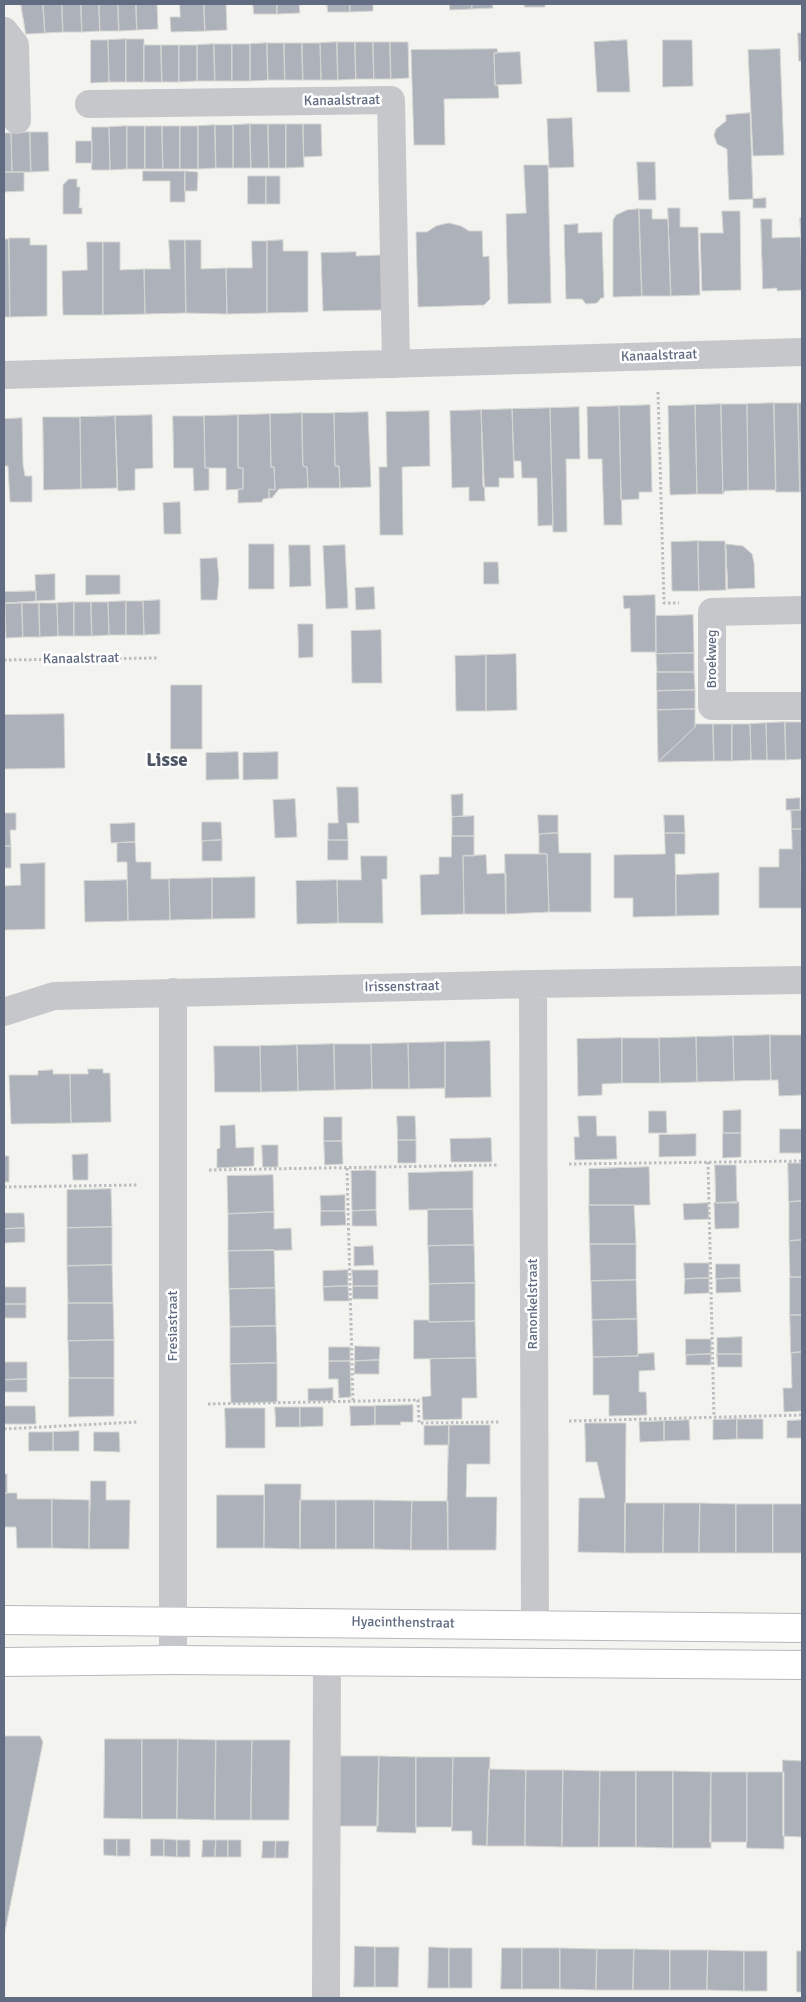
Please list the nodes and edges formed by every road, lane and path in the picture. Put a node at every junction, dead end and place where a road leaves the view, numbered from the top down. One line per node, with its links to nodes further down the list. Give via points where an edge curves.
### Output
1 (4, 31): 3 (street, via 15,46)
2 (89, 104): 6 (street, Kanaalstraat, via 391,100)
3 (17, 120)
4 (802, 352): 5 (street, Kanaalstraat)
5 (657, 356): 6 (street, Kanaalstraat); 9 (path, via 664,603 698,602)
6 (396, 364): 7 (street, Kanaalstraat)
7 (4, 376)
8 (802, 610): 9 (street, Broekweg)
9 (712, 612): 12 (street, Broekweg, via 712,706)
10 (158, 658): 11 (path, Kanaalstraat)
11 (4, 660)
12 (802, 706)
13 (802, 980): 14 (street, Irissenstraat)
14 (533, 984): 15 (street, Irissenstraat); 19 (street, Ranonkelstraat)
15 (174, 992): 16 (street, Irissenstraat, via 54,996); 21 (street, Fresiastraat)
16 (4, 1012)
17 (802, 1161): 18 (path)
18 (708, 1162): 19 (path); 26 (path)
19 (533, 1164): 20 (path); 27 (street, Ranonkelstraat)
20 (347, 1168): 21 (path); 23 (path)
21 (173, 1177): 22 (path); 24 (street, Fresiastraat)
22 (4, 1186)
23 (353, 1401): 24 (path); 27 (path, via 418,1400 419,1423)
24 (173, 1412): 28 (path); 30 (street, Fresiastraat)
25 (802, 1415): 26 (path)
26 (714, 1418): 27 (path)
27 (534, 1422): 31 (street, Ranonkelstraat)
28 (4, 1429)
29 (4, 1620): 30 (main road, Hyacinthenstraat)
30 (173, 1621): 31 (main road, Hyacinthenstraat); 33 (street, Fresiastraat)
31 (535, 1624): 32 (main road, Hyacinthenstraat)
32 (802, 1628)
33 (173, 1660): 34 (main road); 35 (main road)
34 (4, 1662)
35 (327, 1662): 36 (main road); 37 (street)
36 (802, 1666)
37 (326, 1998)

